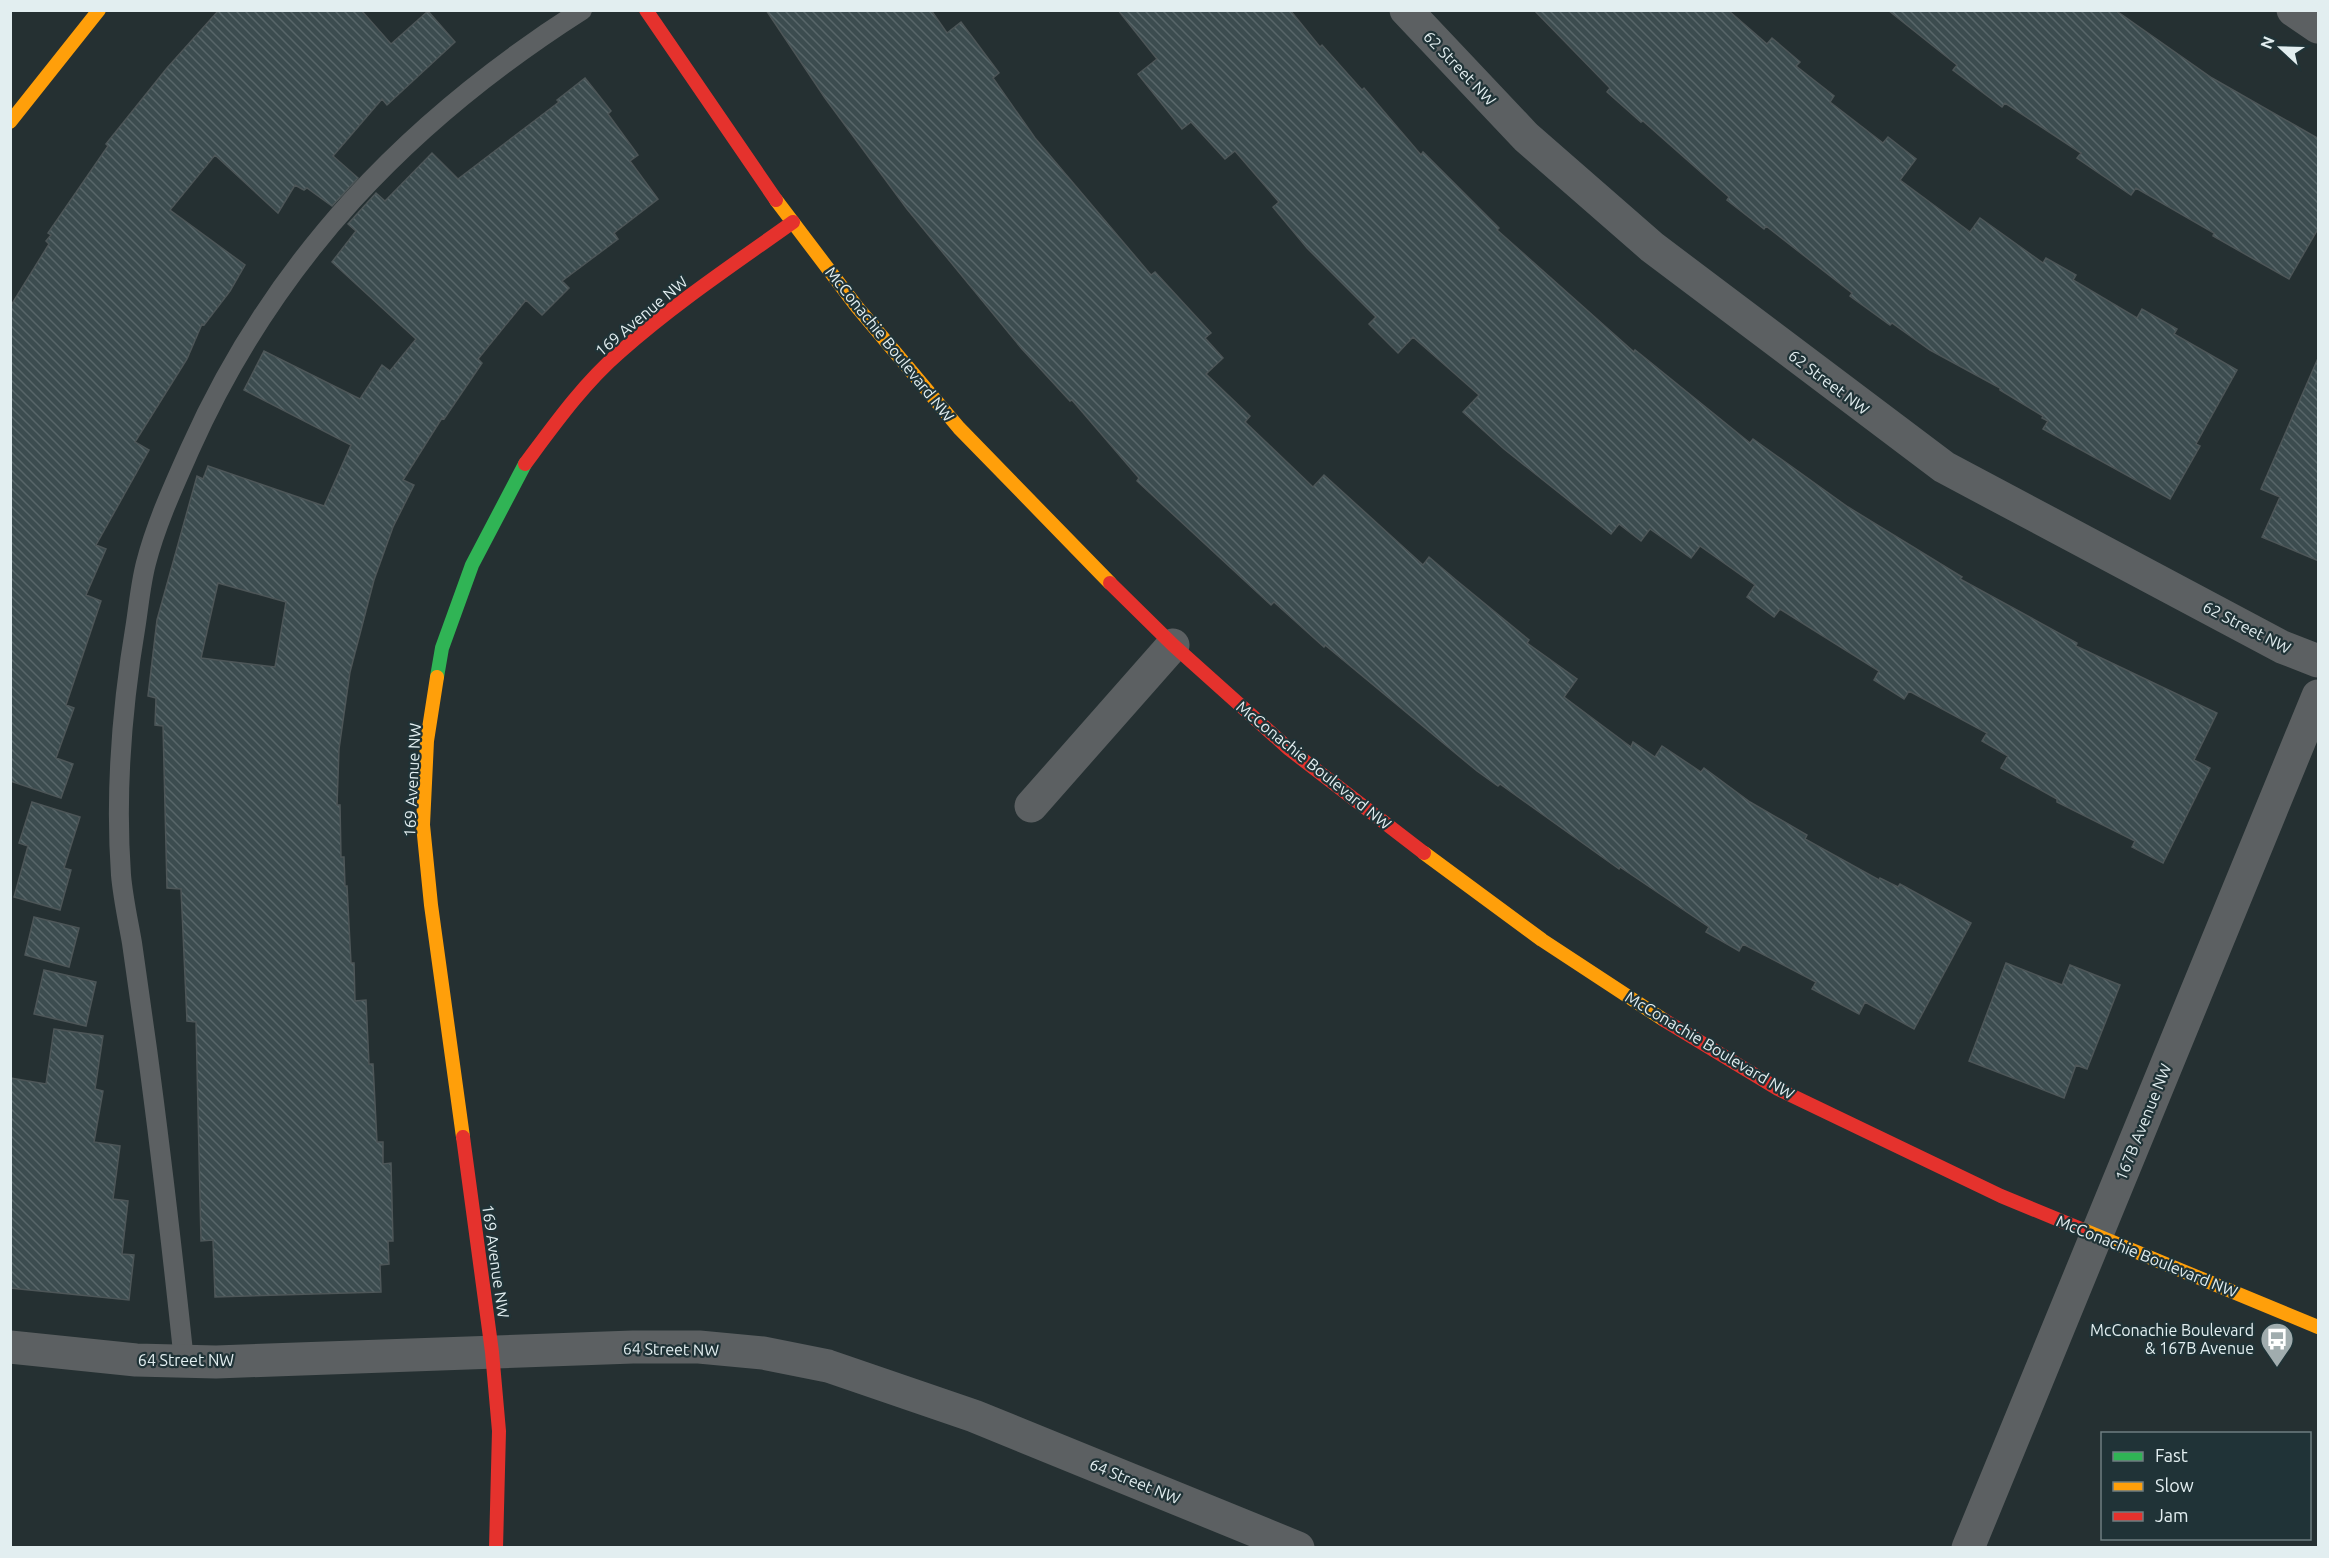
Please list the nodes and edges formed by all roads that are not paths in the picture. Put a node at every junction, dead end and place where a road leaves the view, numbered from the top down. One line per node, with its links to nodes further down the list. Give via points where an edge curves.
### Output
1 (99, 10): 7 (street)
2 (582, 10): 17 (lane, via 494,70 434,118 329,226 239,352 203,419 146,562 127,675 119,787 121,877 164,1169)
3 (646, 10): 8 (street, McConachie Boulevard NW, via 753,170)
4 (1406, 10): 10 (street, 62 Street NW, via 1526,137 1652,247 1944,467 2282,646)
5 (2294, 10): 6 (street)
6 (2319, 27)
7 (10, 122)
8 (793, 222): 9 (street, McConachie Boulevard NW, via 857,307 959,428); 16 (street, 169 Avenue NW, via 670,310 618,353 570,404 519,472 472,566 442,648 428,741 423,825)
9 (1173, 645): 12 (street); 13 (street, McConachie Boulevard NW, via 1289,749 1409,842 1542,940 1668,1023 1789,1094 2001,1197)
10 (2319, 661)
11 (2319, 696): 13 (street, 167B Avenue NW)
12 (1031, 806)
13 (2096, 1236): 14 (street, McConachie Boulevard NW); 20 (street, 167B Avenue NW)
14 (2319, 1327)
15 (10, 1347): 17 (street, 64 Street NW)
16 (492, 1352): 17 (street, 64 Street NW); 18 (street, 169 Avenue NW, via 499,1431); 19 (street, 64 Street NW, via 699,1347 763,1353 828,1366 974,1416)
17 (184, 1361)
18 (496, 1548)
19 (1298, 1548)
20 (1968, 1548)

